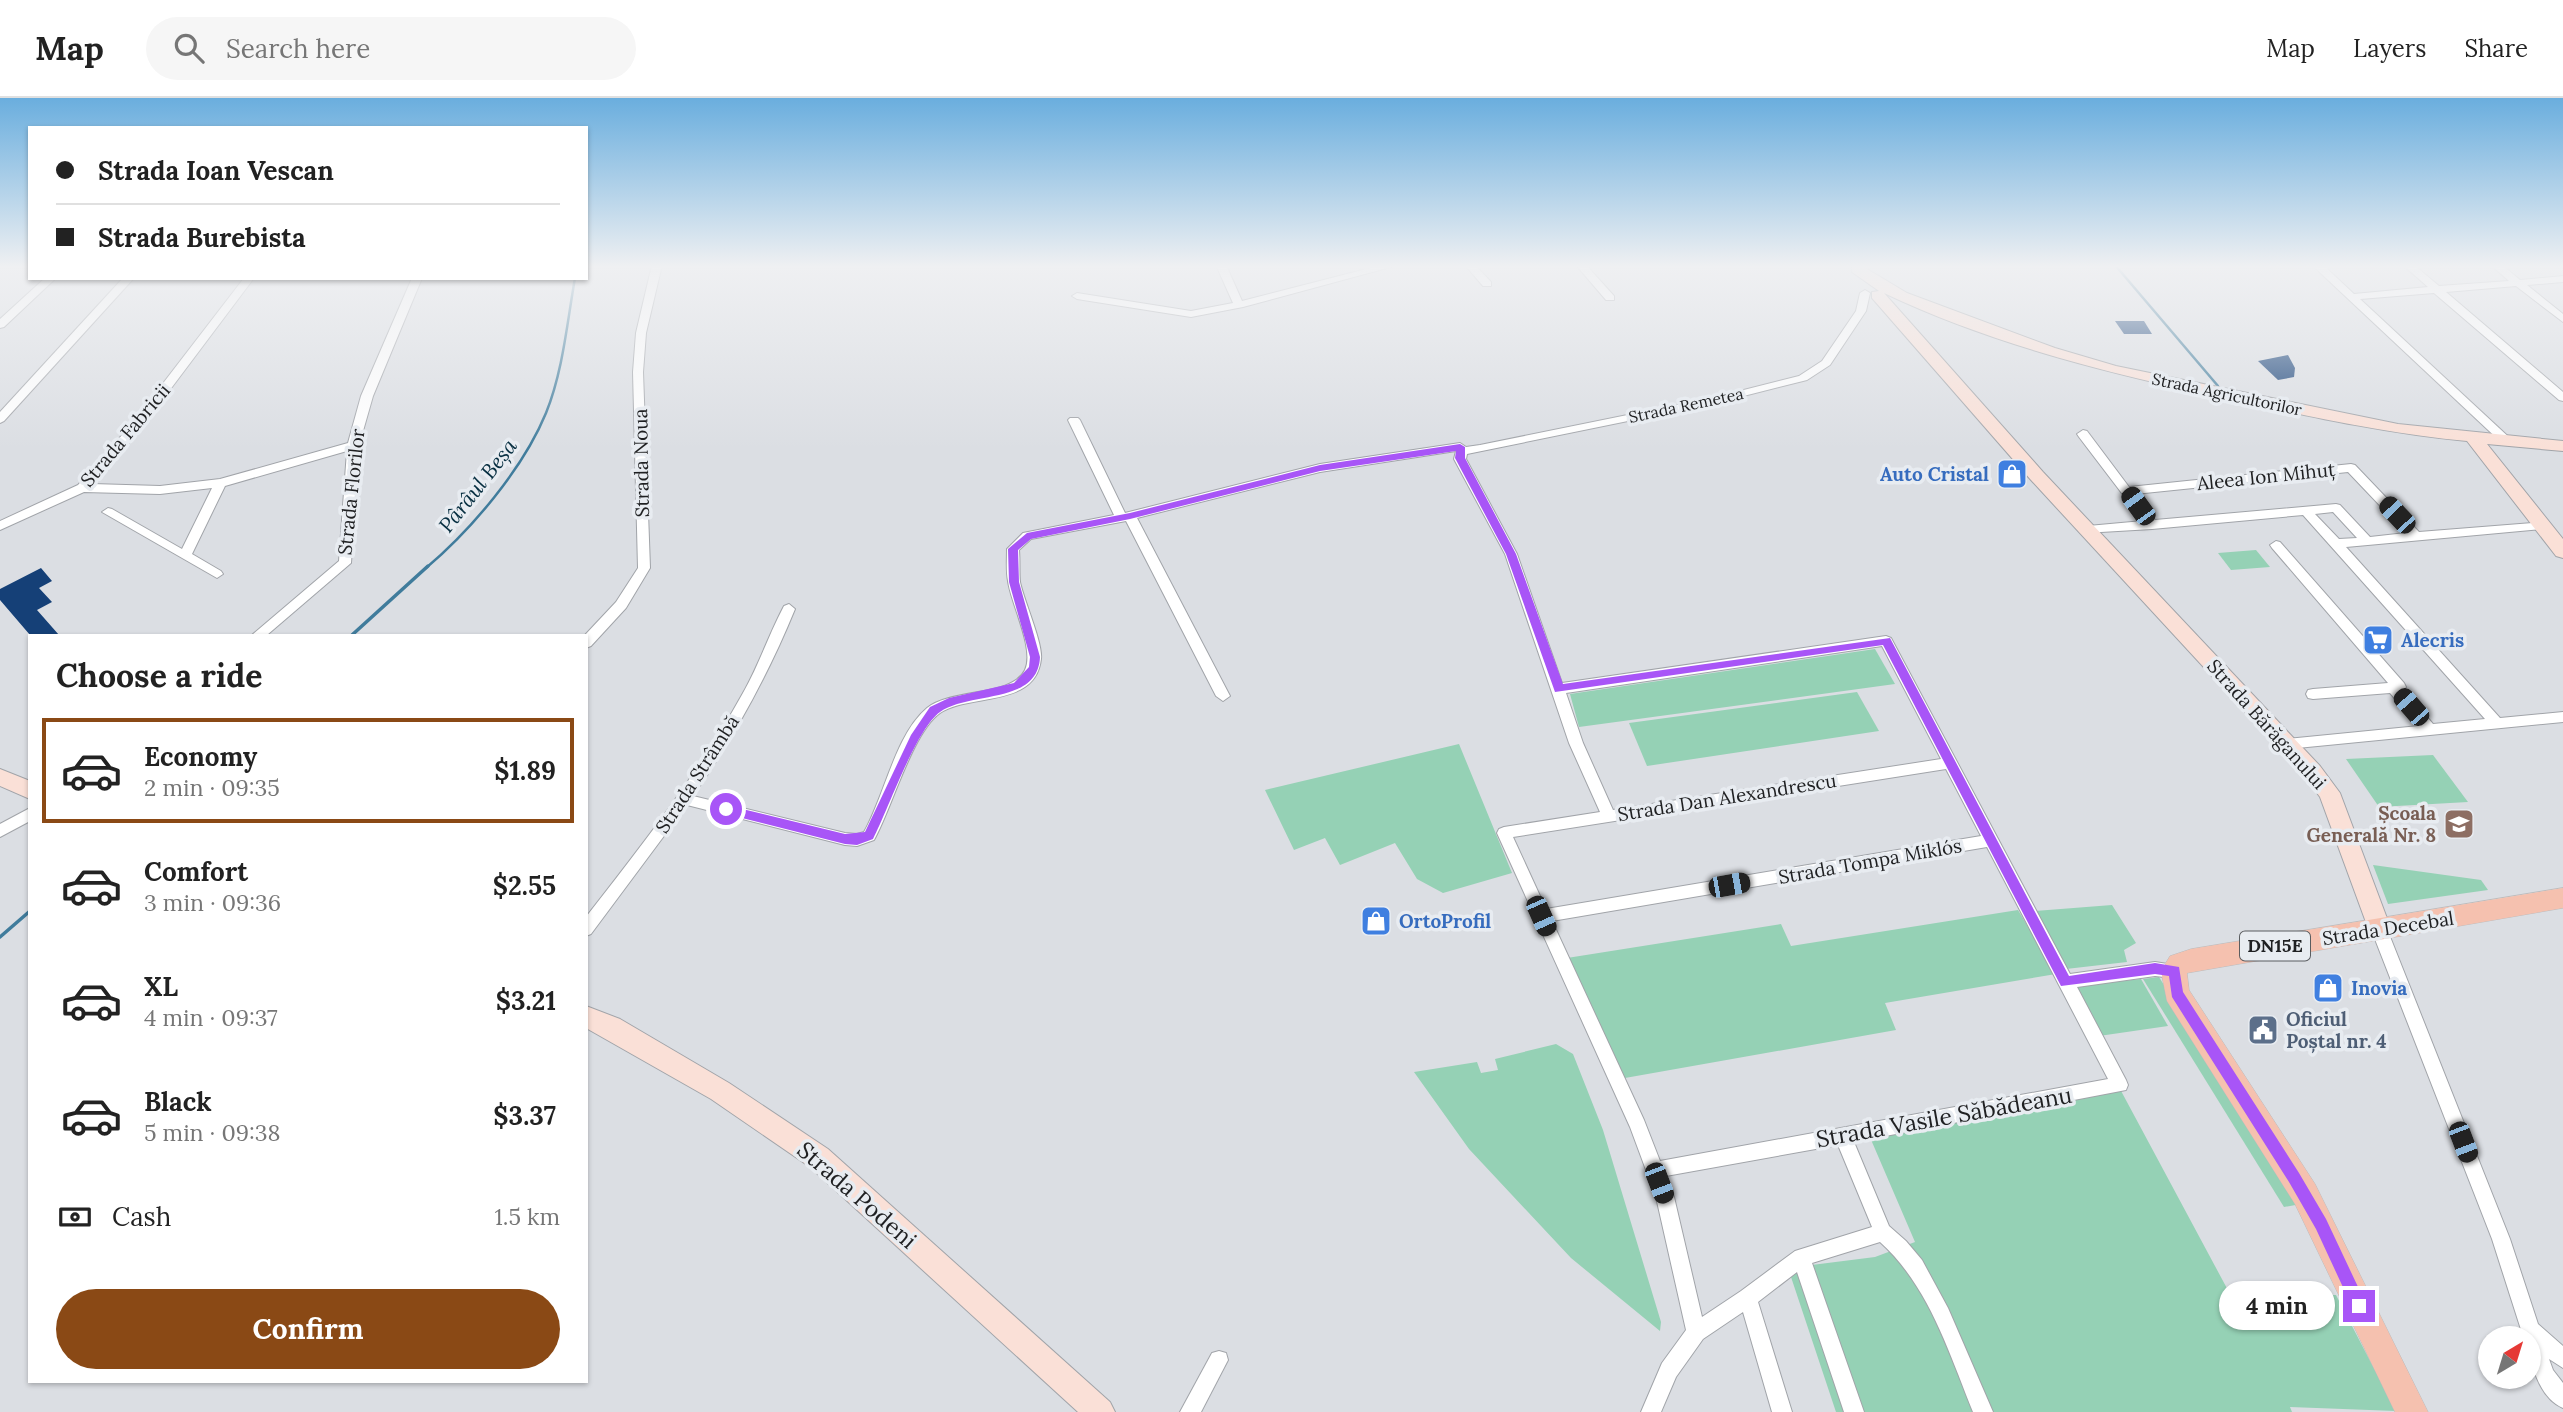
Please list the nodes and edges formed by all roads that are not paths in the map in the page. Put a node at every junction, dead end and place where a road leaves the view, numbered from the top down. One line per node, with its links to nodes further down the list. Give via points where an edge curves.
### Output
1 (85, 326): 11 (street)
2 (212, 326): 20 (street, Strada Fabricii, via 135,428)
3 (397, 326): 16 (street, Strada Florilor, via 367,396)
4 (642, 326): 38 (street, Strada Noua, via 638,372 644,568 621,605)
5 (1851, 326): 18 (street, Strada Remetea, via 1826,363 1803,378)
6 (1908, 326): 28 (street, Strada Bărăganului)
7 (1983, 326): 14 (street, Strada Agricultorilor, via 2100,367 2345,419)
8 (2384, 326): 15 (street)
9 (2480, 326): 10 (street)
10 (2563, 398)
11 (0, 419)
12 (1074, 421): 24 (street)
13 (2083, 434): 21 (street)
14 (2473, 438): 15 (street, Strada Agricultorilor); 26 (street)
15 (2507, 441): 17 (street, Strada Agricultorilor)
16 (353, 445): 19 (street); 37 (street, Strada Florilor, via 345,563)
17 (2563, 446)
18 (1462, 451): 24 (street, Strada Remetea, via 1460,447 1320,468); 40 (street, via 1460,458 1516,565)
19 (220, 483): 20 (street, via 160,490); 34 (street)
20 (82, 488): 27 (street, Strada Fabricii)
21 (2127, 491): 25 (street); 29 (street, Aleea Ion Mihuț, via 2346,467 2355,470)
22 (2306, 511): 25 (street); 30 (street, via 2336,508); 31 (street)
23 (108, 512): 34 (street)
24 (1126, 517): 42 (street); 50 (street, Strada Remetea, via 1018,541 1013,549 1014,582 1035,657 1034,669 1018,686 949,702 934,710 914,739 869,836 845,839)
25 (2152, 524): 28 (street)
26 (2542, 525): 29 (street); 33 (street)
27 (0, 526)
28 (2088, 530): 46 (street, Strada Bărăganului)
29 (2417, 537): 30 (street)
30 (2367, 541): 31 (street)
31 (2335, 544): 44 (street)
32 (2276, 545): 39 (street, via 2372,653 2399,687)
33 (2563, 552)
34 (185, 556): 35 (street)
35 (217, 574)
36 (789, 609): 50 (street, Strada Strâmbă, via 777,642)
37 (260, 634)
38 (588, 641)
39 (2394, 688): 41 (street); 45 (street)
40 (1559, 689): 47 (street, Strada Vasile Săbădeanu, via 1886,640); 51 (street, via 1579,751)
41 (2313, 694)
42 (1223, 695)
43 (2563, 717): 44 (street)
44 (2498, 725): 45 (street)
45 (2431, 731): 46 (street)
46 (2287, 744): 58 (street, Strada Bărăganului, via 2329,793)
47 (1950, 763): 51 (street, Strada Dan Alexandrescu); 54 (street, Strada Vasile Săbădeanu)
48 (0, 777): 49 (street)
49 (28, 790)
50 (684, 799): 57 (street, Strada Strâmbă)
51 (1608, 814): 56 (street, Strada Dan Alexandrescu, via 1504,833)
52 (28, 815): 53 (street)
53 (0, 831)
54 (1991, 840): 56 (street, Strada Tompa Miklós); 60 (street, Strada Vasile Săbădeanu)
55 (2563, 898): 58 (main road, Strada Decebal / DN15E)
56 (1541, 916): 63 (street)
57 (588, 926)
58 (2379, 929): 59 (main road, Strada Decebal / DN15E, via 2192,960 2179,964); 67 (street, Strada Bărăganului, via 2501,1239)
59 (2175, 971): 60 (street, via 2155,969); 80 (main road, via 2176,993 2321,1224)
60 (2065, 982): 62 (street, Strada Vasile Săbădeanu, via 2120,1085)
61 (588, 1018): 74 (street, Strada Podeni, via 720,1091 819,1158)
62 (1843, 1135): 63 (street, Strada Vasile Săbădeanu); 64 (street)
63 (1654, 1170): 68 (street, via 1665,1197)
64 (1883, 1232): 65 (street); 79 (street, via 1921,1273)
65 (1801, 1257): 66 (street); 78 (street)
66 (1748, 1297): 68 (street); 77 (street)
67 (2527, 1326)
68 (1696, 1332): 76 (street, via 1668,1370)
69 (2541, 1340): 70 (street)
70 (2563, 1359)
71 (1219, 1360): 75 (street)
72 (2541, 1364): 73 (street, Strada Bărăganului)
73 (2563, 1398)
74 (1100, 1412)
75 (1189, 1412)
76 (1651, 1412)
77 (1782, 1412)
78 (1854, 1412)
79 (1983, 1412)
80 (2412, 1412)

